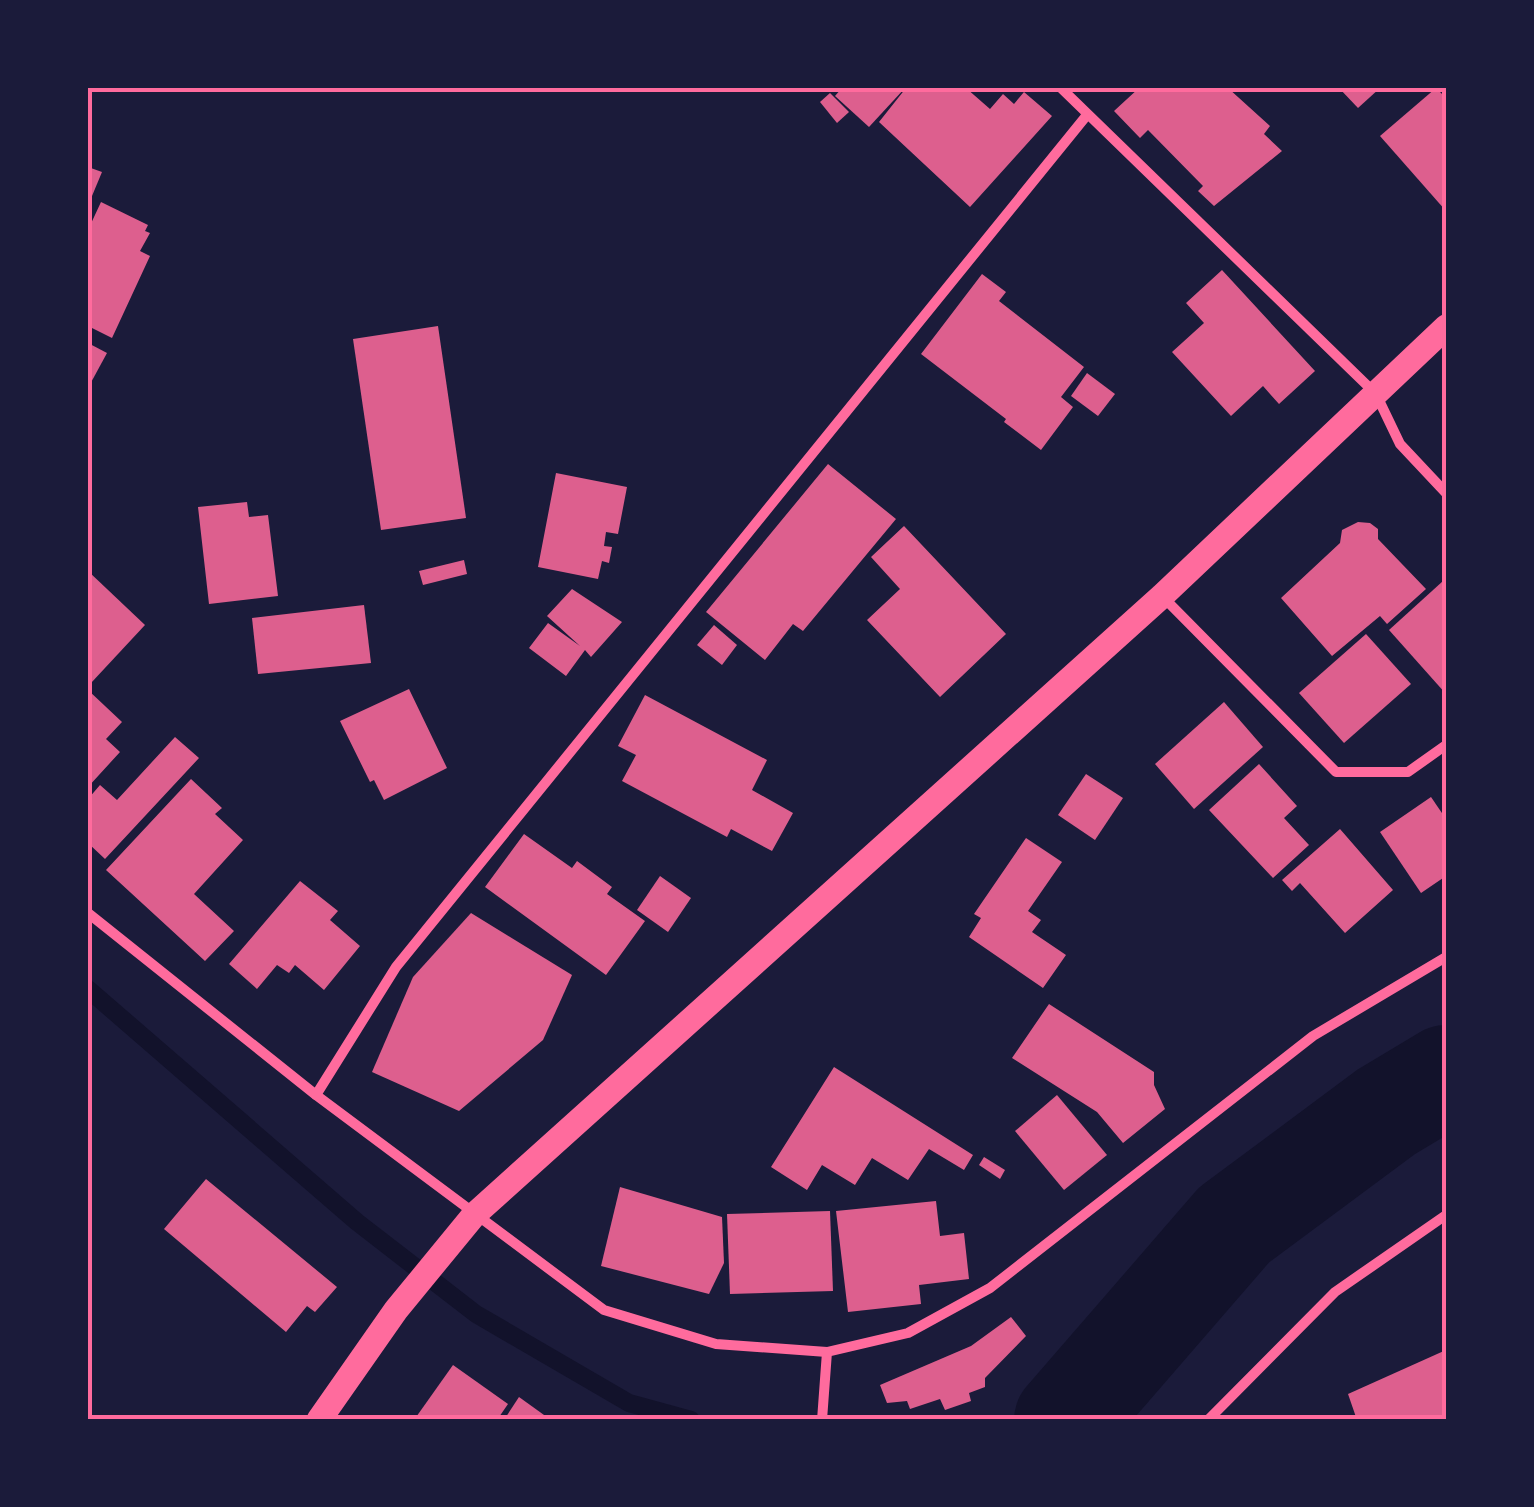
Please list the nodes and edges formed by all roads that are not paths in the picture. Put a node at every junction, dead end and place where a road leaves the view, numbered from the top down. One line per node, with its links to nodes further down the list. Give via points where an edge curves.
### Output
1 (1061, 88): 2 (street)
2 (1087, 115): 4 (street); 10 (street, via 396,967)
3 (1446, 327): 4 (main road)
4 (1376, 394): 5 (street, via 1400,444); 6 (main road)
5 (1446, 493)
6 (1162, 596): 7 (street, via 1336,772 1408,772); 11 (main road)
7 (1446, 745)
8 (88, 913): 10 (street)
9 (1446, 957): 13 (street, via 1313,1036 990,1288 908,1333)
10 (316, 1095): 11 (street)
11 (474, 1215): 13 (street, via 604,1310 716,1344); 14 (main road)
12 (1446, 1215): 16 (street, via 1335,1292)
13 (827, 1352): 15 (street)
14 (318, 1420)
15 (822, 1420)
16 (1208, 1420)

